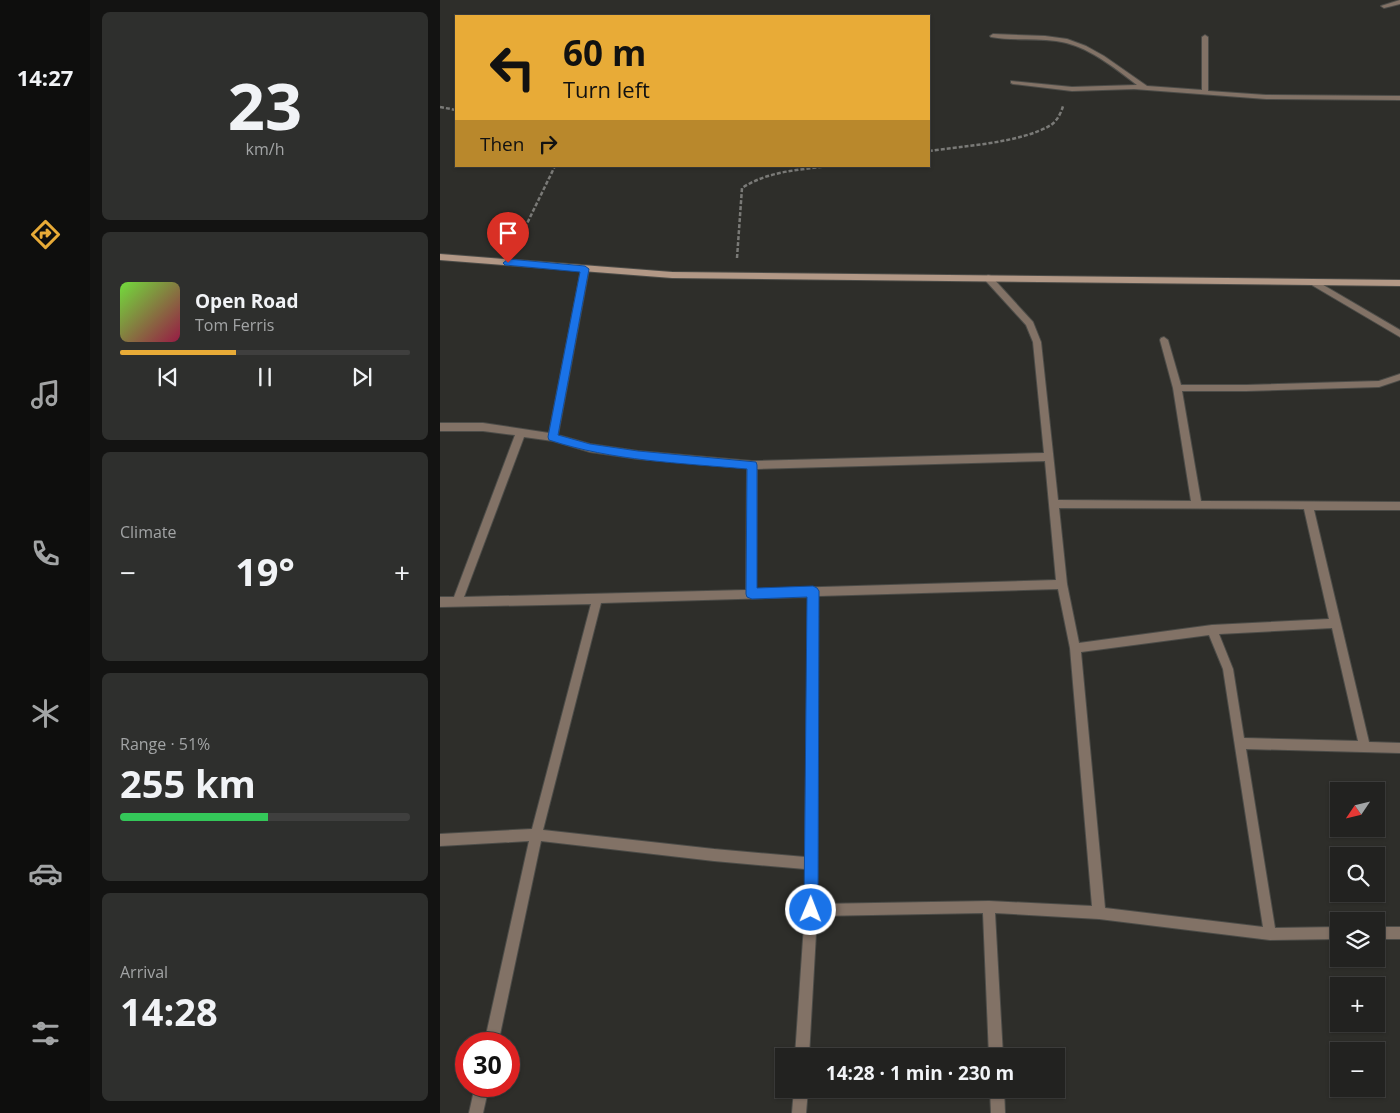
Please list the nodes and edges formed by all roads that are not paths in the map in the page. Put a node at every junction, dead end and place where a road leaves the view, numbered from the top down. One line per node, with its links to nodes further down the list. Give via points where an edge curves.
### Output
1 (1400, 2): 2 (street)
2 (1384, 6)
3 (992, 36): 6 (street, via 1073,43)
4 (1205, 37): 7 (street)
5 (1013, 82): 6 (street, via 1072,89)
6 (1145, 87): 7 (street)
7 (1205, 92): 8 (street)
8 (1400, 98)
9 (440, 257): 10 (street)
10 (585, 269): 11 (street, via 672,275); 20 (street)
11 (988, 278): 12 (street); 21 (street, via 1030,324 1037,342)
12 (1313, 282): 13 (street); 14 (street)
13 (1400, 283)
14 (1400, 334)
15 (1164, 340): 17 (street)
16 (1400, 377): 17 (street, via 1379,384)
17 (1177, 388): 24 (street)
18 (440, 427): 19 (street, via 483,427)
19 (521, 432): 20 (street); 32 (street)
20 (553, 437): 22 (street, via 590,448 638,455)
21 (1050, 457): 22 (street); 23 (street)
22 (752, 465): 29 (street)
23 (1054, 504): 24 (street); 27 (street)
24 (1198, 505): 25 (street)
25 (1308, 506): 26 (street); 33 (street)
26 (1400, 506)
27 (1062, 584): 28 (street); 35 (street)
28 (813, 591): 29 (street); 41 (street)
29 (752, 594): 30 (street)
30 (597, 599): 32 (street); 39 (street)
31 (440, 602): 32 (street)
32 (457, 602)
33 (1336, 623): 34 (street); 37 (street)
34 (1212, 630): 35 (street); 36 (street, via 1228,669)
35 (1075, 648): 44 (street)
36 (1240, 743): 37 (street); 48 (street)
37 (1365, 747): 38 (street)
38 (1400, 748)
39 (536, 835): 40 (street); 41 (street, via 714,855); 49 (street)
40 (440, 840)
41 (811, 862): 43 (street)
42 (989, 906): 43 (street); 44 (street); 51 (street)
43 (811, 910): 50 (street)
44 (1099, 914): 48 (street)
45 (1400, 932): 47 (street)
46 (1330, 933): 48 (street)
47 (1385, 933)
48 (1270, 934)
49 (494, 1032)
50 (802, 1048)
51 (996, 1048)
52 (480, 1097): 55 (street)
53 (800, 1098): 56 (street)
54 (997, 1098): 57 (street)
55 (476, 1113)
56 (799, 1113)
57 (998, 1113)

